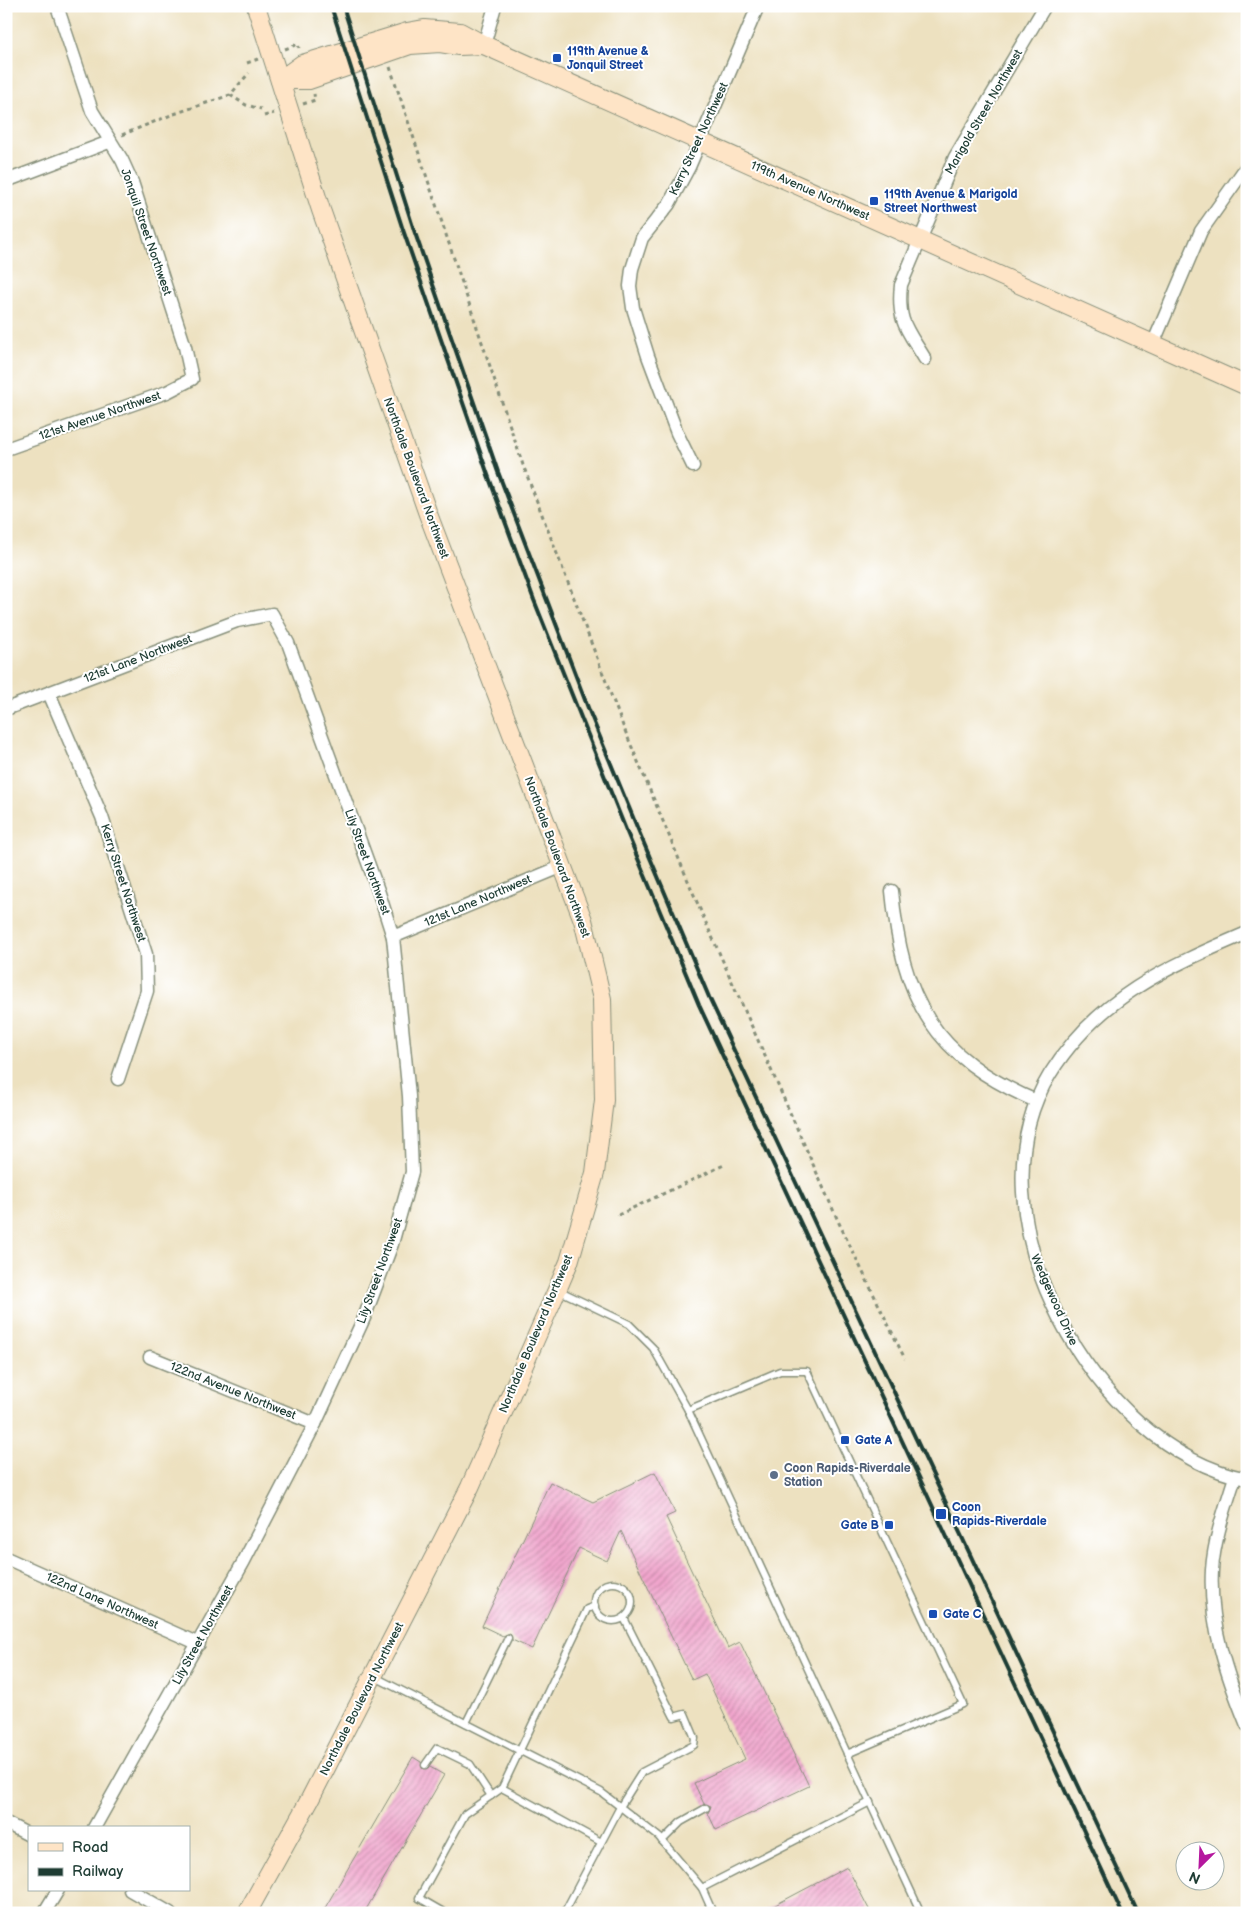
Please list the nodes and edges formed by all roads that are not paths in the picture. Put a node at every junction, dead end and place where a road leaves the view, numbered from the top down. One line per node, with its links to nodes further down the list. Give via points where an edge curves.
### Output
1 (57, 6): 8 (street, Jonquil Street Northwest, via 92,111)
2 (256, 6): 7 (street, Northdale Boulevard Northwest)
3 (495, 6): 6 (street)
4 (758, 6): 9 (street, Kerry Street Northwest)
5 (1045, 6): 12 (street, Marigold Street Northwest, via 955,157)
6 (484, 45): 7 (street, 119th Avenue Northwest, via 423,43 309,80); 7 (street, 119th Avenue Northwest, via 460,32 424,29 304,64); 9 (street, 119th Avenue Northwest)
7 (280, 80): 22 (street, Northdale Boulevard Northwest, via 321,210 428,514)
8 (109, 142): 11 (street); 15 (street, Jonquil Street Northwest, via 132,182 185,347)
9 (700, 142): 12 (street, 119th Avenue Northwest); 18 (street, Kerry Street Northwest, via 669,204 642,238 630,286 648,356)
10 (1247, 166): 13 (street, via 1201,231)
11 (6, 181)
12 (920, 240): 13 (street, 119th Avenue Northwest); 14 (street, Marigold Street Northwest, via 901,285 899,305 902,320)
13 (1153, 344): 16 (street, 119th Avenue Northwest)
14 (925, 359)
15 (192, 379): 17 (street, 121st Avenue Northwest, via 167,392)
16 (1247, 386)
17 (6, 449)
18 (693, 466)
19 (272, 614): 20 (street, 121st Lane Northwest, via 237,621); 25 (street, Lily Street Northwest, via 288,642)
20 (49, 693): 21 (street, 121st Lane Northwest); 26 (street, Kerry Street Northwest, via 102,817 146,954 147,991)
21 (6, 709)
22 (563, 866): 25 (street, 121st Lane Northwest); 28 (street, Northdale Boulevard Northwest, via 582,920 602,999 604,1100 595,1173)
23 (892, 891): 27 (street, via 899,949 910,983 929,1022 969,1065)
24 (1247, 933): 27 (street, Wedgewood Drive, via 1166,971 1104,1009 1065,1051)
25 (393, 936): 31 (street, Lily Street Northwest, via 409,1096 412,1172 392,1244 364,1318)
26 (118, 1079)
27 (1036, 1101): 32 (street, Wedgewood Drive, via 1024,1153 1021,1188 1024,1215 1039,1271 1074,1346 1113,1398 1142,1424 1185,1454)
28 (557, 1290): 30 (lane, via 629,1324 653,1348); 38 (street, Northdale Boulevard Northwest, via 470,1487)
29 (150, 1357): 31 (street, 122nd Avenue Northwest)
30 (688, 1410): 42 (lane); 42 (lane, via 780,1371 807,1371 963,1704)
31 (315, 1424): 37 (street, Lily Street Northwest)
32 (1241, 1478): 40 (street, via 1226,1506 1212,1570 1220,1650)
33 (6, 1558): 37 (street, 122nd Lane Northwest)
34 (595, 1606): 35 (lane, via 606,1620); 35 (lane, via 600,1589 611,1584 623,1586 632,1602); 41 (lane, via 586,1609)
35 (624, 1618): 47 (lane, via 674,1717 684,1714 696,1738 694,1745 642,1772)
36 (508, 1638): 39 (lane)
37 (198, 1644): 50 (street, Lily Street Northwest)
38 (373, 1676): 39 (lane); 59 (street, Northdale Boulevard Northwest, via 310,1800)
39 (466, 1723): 41 (lane)
40 (1247, 1725)
41 (520, 1751): 44 (lane); 47 (lane, via 601,1792)
42 (847, 1754): 46 (lane)
43 (425, 1765): 45 (lane, via 437,1748 470,1764)
44 (502, 1788): 45 (lane); 53 (lane)
45 (491, 1796): 60 (lane, via 465,1814 419,1898)
46 (870, 1802): 54 (lane); 63 (lane)
47 (620, 1806): 52 (lane); 53 (lane)
48 (706, 1808): 52 (lane, via 681,1822)
49 (6, 1823): 51 (street)
50 (95, 1826)
51 (28, 1834)
52 (662, 1841): 54 (lane)
53 (601, 1842): 61 (lane)
54 (702, 1888): 62 (lane)
55 (57, 1892): 57 (street)
56 (133, 1892): 58 (street)
57 (44, 1913)
58 (170, 1913)
59 (247, 1913)
60 (445, 1913)
61 (564, 1913)
62 (713, 1913)
63 (922, 1913)

